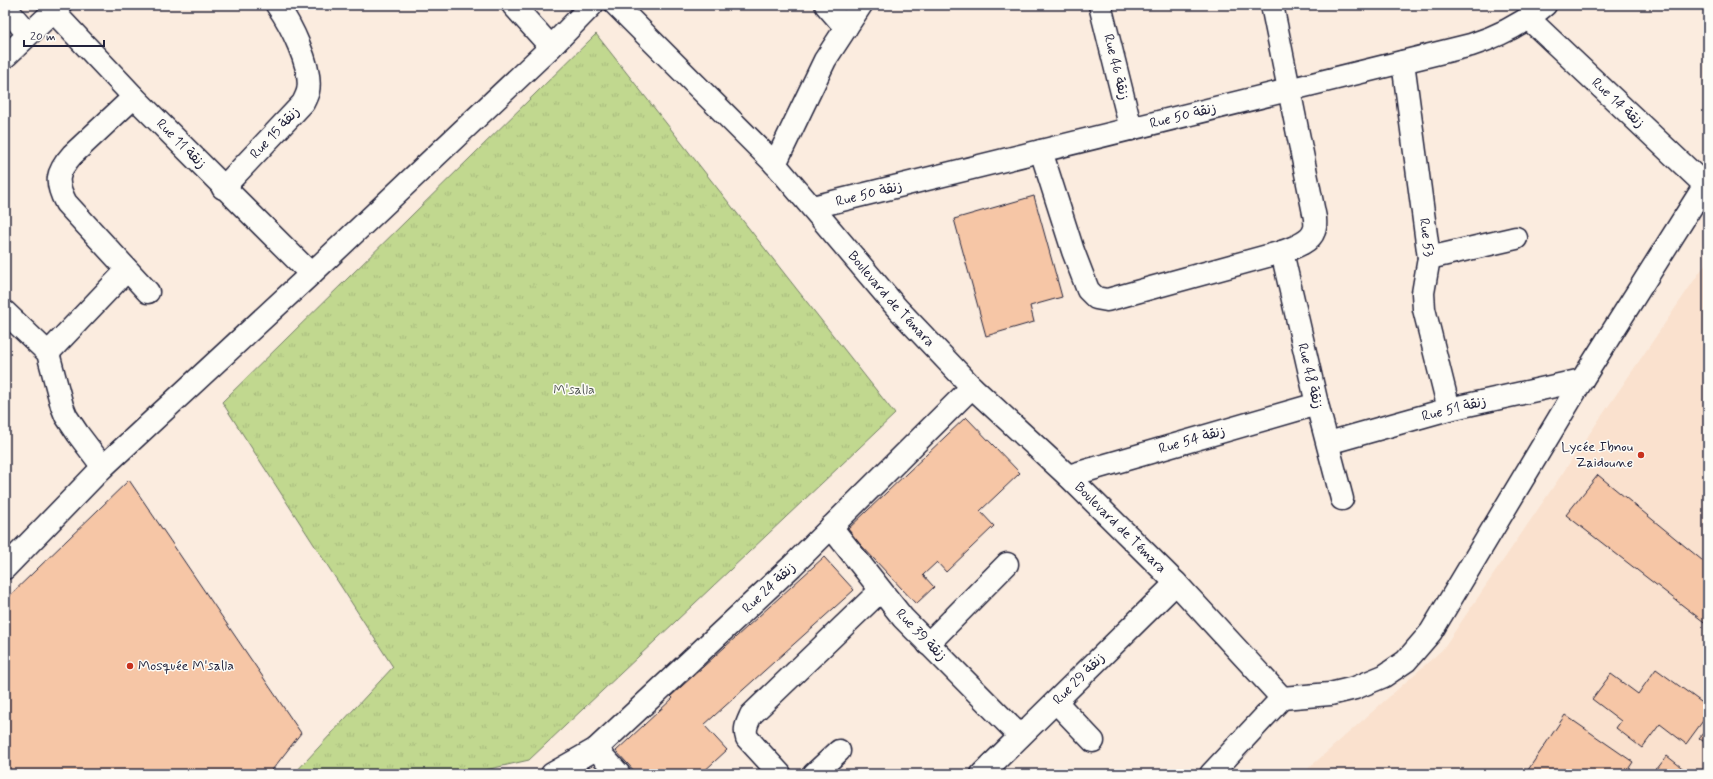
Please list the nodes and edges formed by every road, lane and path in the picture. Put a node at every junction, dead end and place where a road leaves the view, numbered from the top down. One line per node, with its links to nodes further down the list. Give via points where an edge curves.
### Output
1 (277, 5): 24 (street, Rue 15 زنقة, via 295,35 308,76 308,90 303,103)
2 (513, 5): 15 (street)
3 (592, 5): 15 (street)
4 (616, 5): 22 (street, Boulevard de Témara)
5 (826, 5): 13 (street)
6 (861, 5): 13 (street)
7 (1100, 5): 20 (street, Rue 46 زنقة)
8 (1272, 5): 18 (street)
9 (1545, 5): 12 (street, Rue 50 زنقة)
10 (5, 7): 14 (street)
11 (57, 8): 14 (street); 19 (street, Rue 11 زنقة)
12 (1529, 19): 17 (street, Rue 50 زنقة, via 1487,40); 23 (street, Rue 14 زنقة)
13 (846, 28): 22 (street, via 825,60)
14 (28, 34): 16 (street)
15 (551, 47): 30 (street)
16 (5, 57)
17 (1403, 62): 18 (street, Rue 50 زنقة); 28 (street, Rue 53)
18 (1289, 90): 20 (street, Rue 50 زنقة); 27 (street, via 1315,218 1314,231 1309,238)
19 (134, 97): 24 (street, Rue 11 زنقة); 29 (street, via 72,155 63,165 58,178 59,190 66,203)
20 (1131, 129): 21 (street, Rue 50 زنقة)
21 (1041, 151): 25 (street, Rue 50 زنقة); 27 (street, via 1073,251 1088,290 1096,298 1107,300)
22 (775, 164): 25 (street, Boulevard de Témara)
23 (1706, 186): 34 (street)
24 (223, 188): 30 (street, Rue 11 زنقة)
25 (813, 207): 35 (street, Boulevard de Témara, via 897,308)
26 (1516, 238): 28 (street)
27 (1282, 252): 36 (street, Rue 48 زنقة)
28 (1429, 258): 37 (street, Rue 53, via 1424,286 1424,309)
29 (127, 270): 31 (street); 33 (street)
30 (311, 274): 39 (street)
31 (148, 292)
32 (5, 312): 33 (street)
33 (48, 353): 39 (street, via 66,416)
34 (1582, 380): 37 (street, Rue 51 زنقة); 48 (street, via 1431,632 1406,661 1384,676 1355,688 1330,694)
35 (972, 387): 40 (street, Boulevard de Témara); 42 (street, Rue 24 زنقة)
36 (1317, 404): 38 (street, Rue 48 زنقة); 40 (street, Rue 54 زنقة)
37 (1449, 409): 38 (street, Rue 51 زنقة)
38 (1328, 443): 41 (street, Rue 48 زنقة)
39 (103, 467): 44 (street)
40 (1068, 476): 45 (street, Boulevard de Témara)
41 (1342, 499)
42 (831, 527): 46 (street, Rue 39 زنقة); 52 (street, Rue 24 زنقة)
43 (1008, 564): 47 (street)
44 (5, 568)
45 (1176, 584): 48 (street, Boulevard de Témara); 49 (street, Rue 29 زنقة)
46 (880, 591): 47 (street, Rue 39 زنقة); 56 (street, via 751,715 746,724 747,738)
47 (928, 644): 50 (street, Rue 39 زنقة)
48 (1282, 698): 59 (street)
49 (1056, 702): 50 (street, Rue 29 زنقة); 51 (street)
50 (1020, 736): 58 (street, Rue 29 زنقة)
51 (1094, 741)
52 (596, 749): 54 (street, Rue 24 زنقة); 55 (street)
53 (839, 751): 57 (street)
54 (552, 774)
55 (619, 774)
56 (780, 774)
57 (814, 774)
58 (982, 774)
59 (1211, 774)

